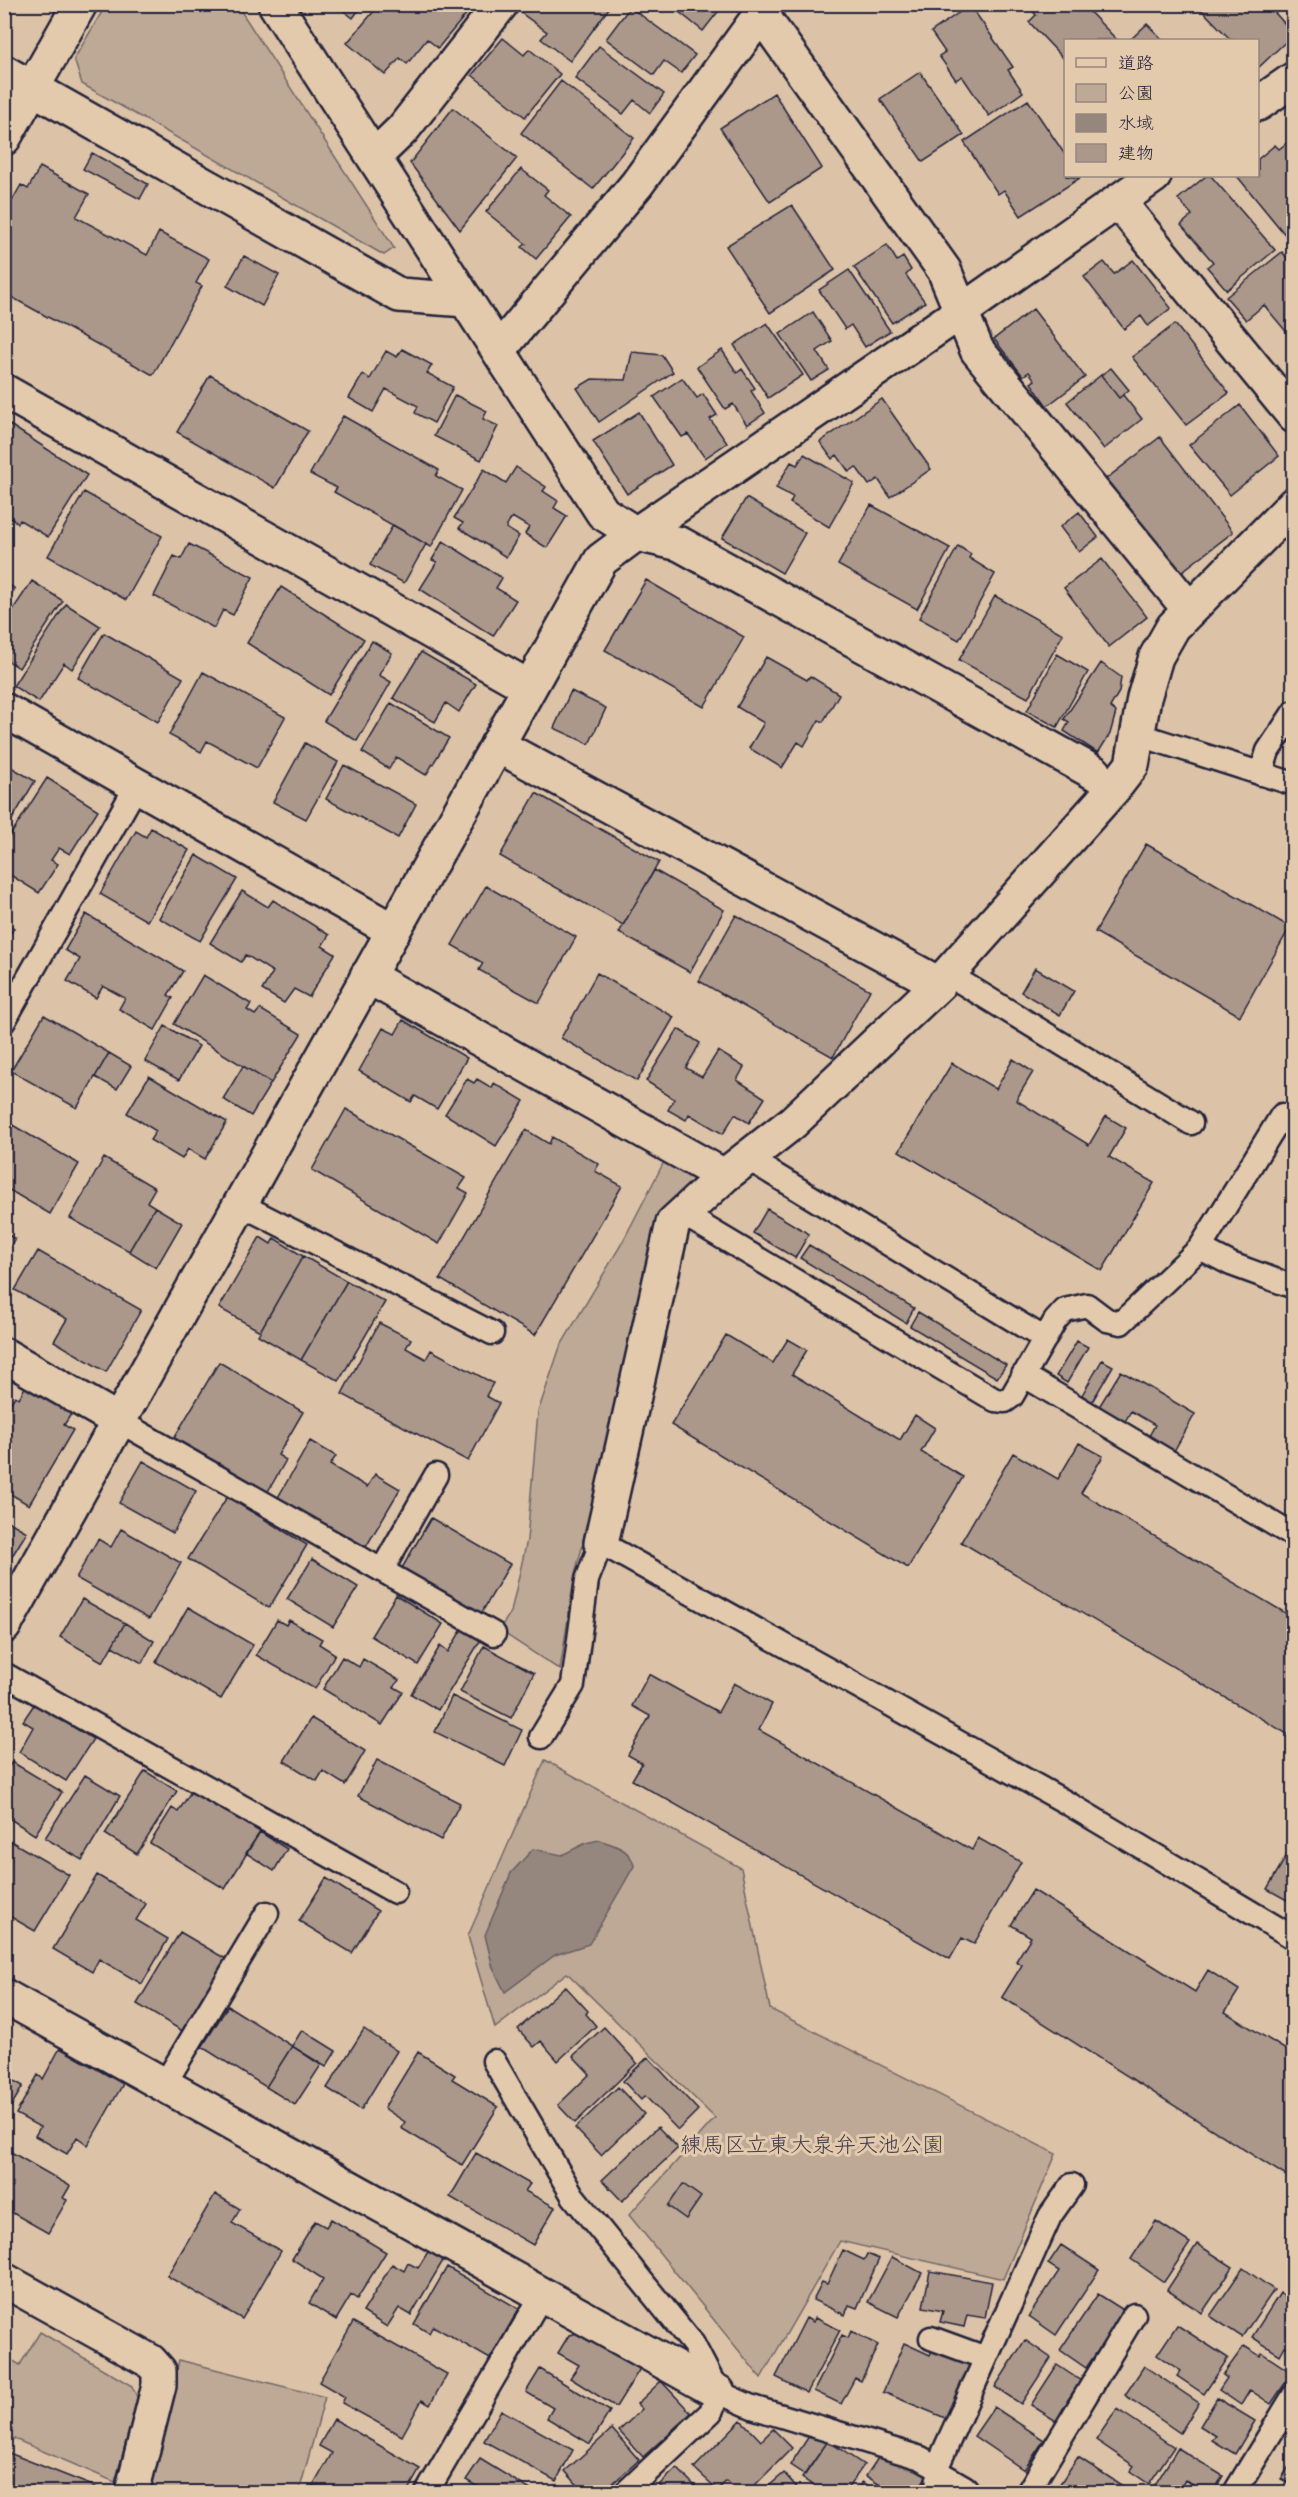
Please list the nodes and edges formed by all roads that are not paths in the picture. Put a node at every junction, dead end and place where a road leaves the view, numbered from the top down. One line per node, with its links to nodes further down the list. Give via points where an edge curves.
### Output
1 (80, 4): 7 (street)
2 (275, 4): 10 (street)
3 (501, 4): 10 (street, via 403,129)
4 (765, 9): 14 (street, via 944,270); 15 (street, via 637,184)
5 (4, 72): 7 (street)
6 (1293, 79): 8 (street)
7 (33, 88): 9 (street); 13 (street, via 399,295)
8 (1259, 103)
9 (4, 138)
10 (374, 157): 13 (street)
11 (1153, 177): 12 (street)
12 (1118, 201): 14 (street); 17 (street)
13 (466, 300): 15 (street)
14 (962, 311): 19 (street); 20 (street, via 977,350)
15 (499, 350): 19 (street, via 603,513)
16 (4, 391): 21 (street)
17 (1293, 416)
18 (1293, 504): 20 (street)
19 (636, 534): 21 (street, via 601,560); 27 (street, via 680,544)
20 (1189, 609): 24 (street, via 1155,657)
21 (529, 687): 25 (street)
22 (4, 710): 29 (street)
23 (1293, 712): 26 (lane, via 1268,751)
24 (1137, 734): 26 (lane); 27 (street, via 1132,765)
25 (497, 745): 30 (street); 32 (street)
26 (1261, 774): 28 (lane)
27 (1105, 780): 32 (street)
28 (1293, 784)
29 (137, 785): 30 (street); 33 (lane)
30 (392, 930): 31 (street)
31 (368, 976): 36 (street); 37 (street)
32 (943, 979): 35 (lane); 36 (street, via 792,1123)
33 (4, 1021)
34 (1293, 1119): 39 (lane, via 1282,1115)
35 (1191, 1123)
36 (735, 1167): 38 (street); 42 (lane)
37 (240, 1204): 41 (lane); 45 (street)
38 (683, 1214): 44 (lane, via 995,1400 1005,1401 1012,1396); 48 (street, via 673,1223)
39 (1200, 1248): 40 (lane); 42 (lane, via 1121,1323 1107,1320 1087,1305 1075,1306 1065,1310)
40 (1293, 1287)
41 (492, 1333)
42 (1045, 1340): 44 (lane)
43 (4, 1355): 45 (street)
44 (1023, 1375): 47 (lane)
45 (119, 1421): 49 (lane); 50 (street)
46 (436, 1475): 49 (lane)
47 (1293, 1536)
48 (601, 1543): 53 (lane, via 587,1580 573,1685); 56 (lane, via 1058,1798)
49 (382, 1570): 51 (lane)
50 (4, 1626)
51 (495, 1634)
52 (4, 1674): 54 (lane)
53 (541, 1737)
54 (395, 1892)
55 (267, 1913): 59 (lane)
56 (1293, 1938)
57 (4, 1996): 59 (street)
58 (494, 2061): 66 (lane, via 573,2196 693,2344)
59 (164, 2085): 62 (street)
60 (1072, 2185): 65 (lane, via 1050,2216)
61 (4, 2280): 69 (street, via 150,2361 159,2371 159,2385)
62 (542, 2295): 66 (street); 70 (lane)
63 (1134, 2315): 72 (lane)
64 (931, 2338): 65 (lane)
65 (986, 2358): 68 (lane)
66 (718, 2392): 68 (lane, via 752,2407 921,2458); 71 (lane, via 711,2412)
67 (1293, 2395): 73 (lane)
68 (947, 2480)
69 (132, 2493)
70 (427, 2493)
71 (626, 2493)
72 (1028, 2493)
73 (1234, 2493)

